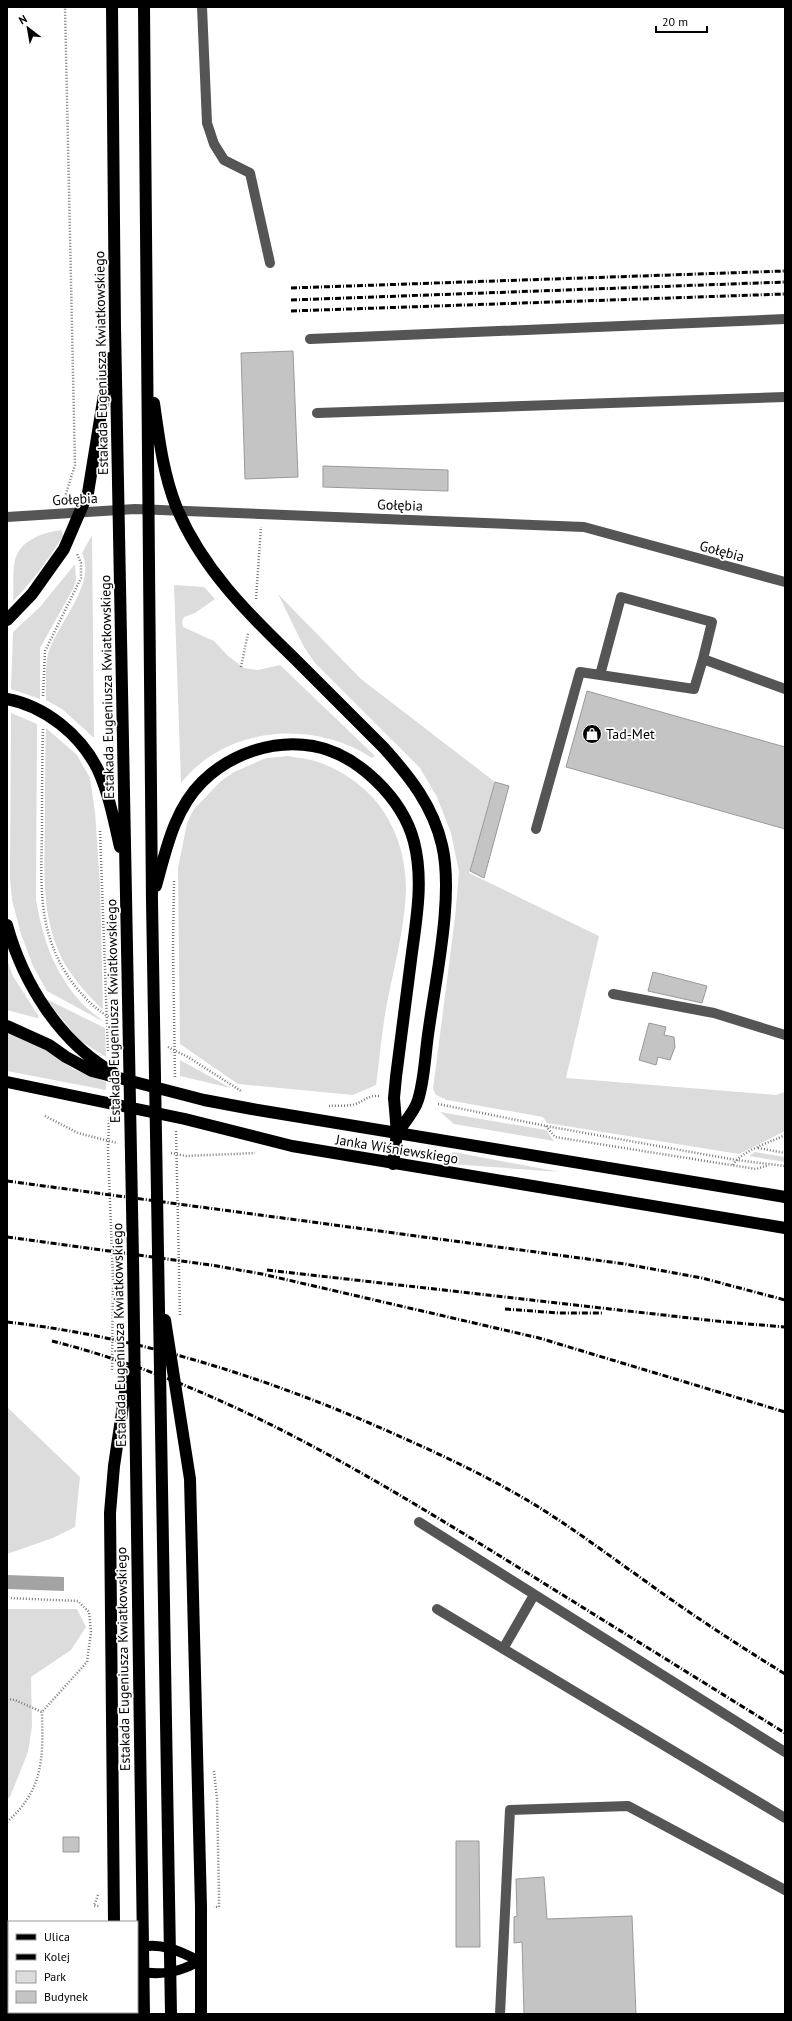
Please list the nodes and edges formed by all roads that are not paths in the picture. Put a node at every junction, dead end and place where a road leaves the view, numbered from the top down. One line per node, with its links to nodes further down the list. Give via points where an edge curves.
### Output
1 (112, 7): 6 (highway, Estakada Eugeniusza Kwiatkowskiego)
2 (144, 7): 8 (highway)
3 (202, 7): 4 (street, via 207,123 214,144 224,160 250,173)
4 (270, 263)
5 (785, 319): 7 (street)
6 (115, 327): 13 (highway, via 88,494 64,549 32,594); 19 (highway, Estakada Eugeniusza Kwiatkowskiego)
7 (310, 339)
8 (147, 356): 20 (highway); 27 (highway, via 162,462 176,505 199,551 247,613 384,748 425,800 434,820 446,872 443,922 418,1101)
9 (785, 397): 10 (street)
10 (317, 413)
11 (7, 517): 12 (street, Gołębia, via 135,509 584,527)
12 (785, 582)
13 (7, 620)
14 (703, 659): 15 (street, via 694,689); 15 (street, via 712,622 621,597); 16 (street)
15 (600, 675): 18 (street, via 580,672)
16 (785, 689)
17 (7, 699): 19 (highway, via 40,710 59,721 86,752 97,769 106,791)
18 (536, 829)
19 (126, 869): 32 (highway, Estakada Eugeniusza Kwiatkowskiego)
20 (152, 901): 27 (highway, via 168,840 183,806 202,783 230,760 256,749 289,745 314,746 340,756 371,775 391,795 405,819 414,842 419,885 394,1098); 31 (highway)
21 (7, 925): 25 (highway, via 23,971 51,1016 95,1061)
22 (613, 994): 24 (street, via 714,1013)
23 (7, 1026): 25 (highway, Janka Wiśniewskiego, via 49,1045 92,1071)
24 (785, 1034)
25 (129, 1081): 27 (highway, Janka Wiśniewskiego, via 246,1108)
26 (7, 1082): 28 (highway, Janka Wiśniewskiego, via 185,1118 292,1146)
27 (397, 1133): 28 (highway); 29 (highway, Janka Wiśniewskiego)
28 (393, 1164): 30 (highway, Janka Wiśniewskiego)
29 (785, 1197)
30 (785, 1228)
31 (158, 1276): 42 (highway, via 190,1479 201,1907); 45 (highway)
32 (133, 1334): 40 (highway, via 114,1466 110,1513); 44 (highway, Estakada Eugeniusza Kwiatkowskiego)
33 (419, 1522): 34 (street)
34 (534, 1594): 36 (street); 37 (street)
35 (437, 1609): 36 (street)
36 (503, 1649): 38 (street)
37 (785, 1752)
38 (785, 1818)
39 (785, 1890): 47 (street, via 628,1806 510,1810)
40 (114, 1921)
41 (138, 1948): 42 (main road, via 169,1948)
42 (199, 1960): 43 (main road, via 189,1967 158,1975); 46 (highway)
43 (138, 1971)
44 (144, 2014)
45 (171, 2014)
46 (201, 2014)
47 (500, 2014)

